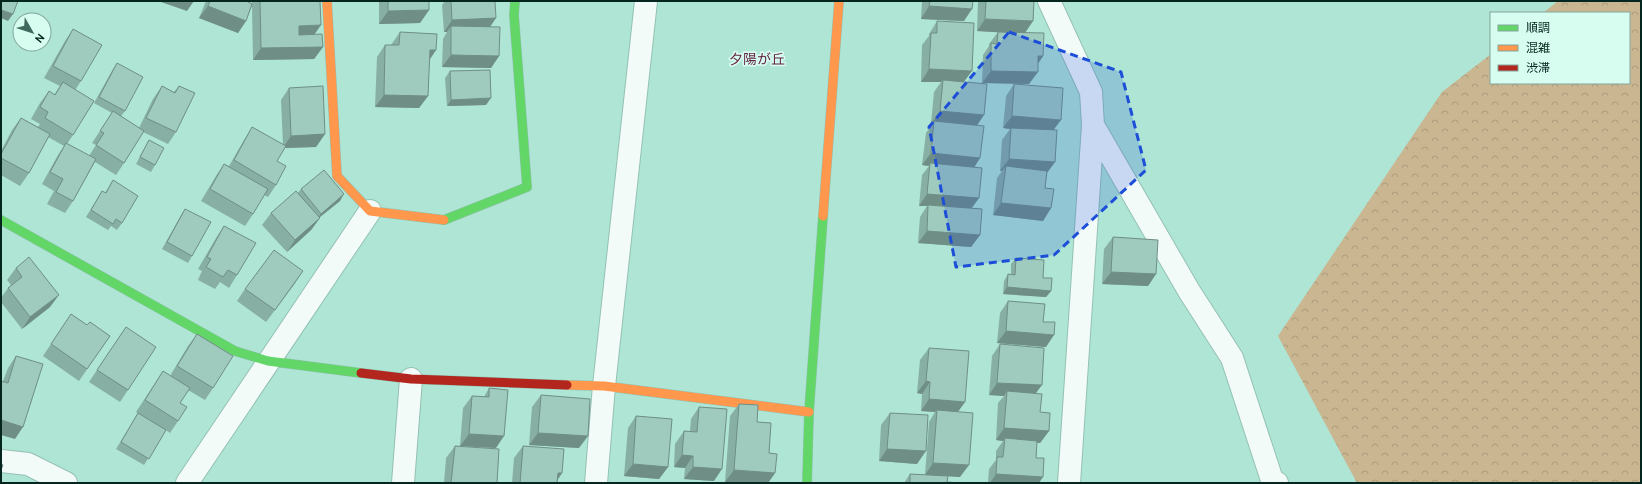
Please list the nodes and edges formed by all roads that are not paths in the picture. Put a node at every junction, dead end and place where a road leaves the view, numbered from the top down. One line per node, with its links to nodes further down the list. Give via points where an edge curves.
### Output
1 (327, 1): 7 (street, via 337,176)
2 (515, 1): 7 (street, via 527,187 446,220)
3 (646, 1): 11 (street)
4 (839, 1): 12 (street)
5 (1049, 1): 6 (street, via 1090,92)
6 (1093, 125): 14 (street, via 1189,290 1232,358); 20 (street)
7 (370, 211): 9 (street)
8 (1, 220): 9 (street, via 235,351)
9 (268, 361): 10 (street); 16 (street)
10 (411, 380): 11 (street); 17 (street)
11 (604, 386): 12 (street); 18 (street)
12 (809, 412): 19 (street)
13 (1, 461): 15 (street, via 28,464)
14 (1273, 482)
15 (66, 483)
16 (186, 483)
17 (403, 483)
18 (596, 483)
19 (807, 483)
20 (1069, 483)

